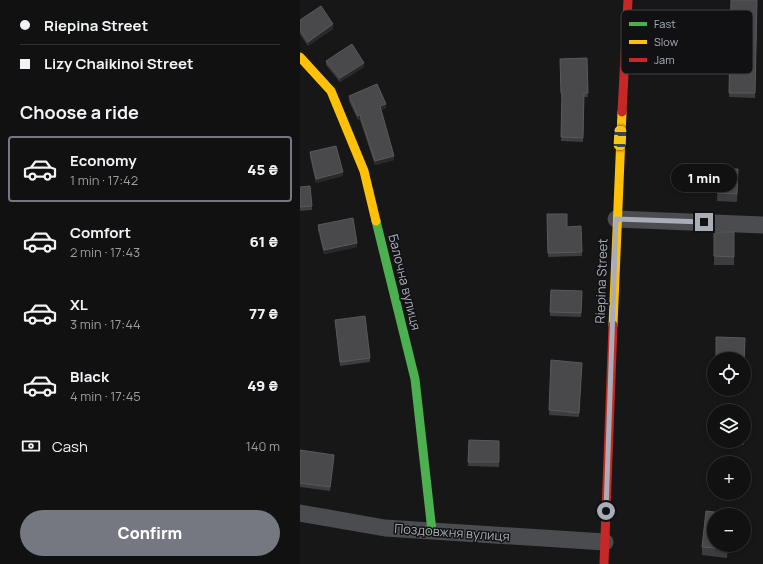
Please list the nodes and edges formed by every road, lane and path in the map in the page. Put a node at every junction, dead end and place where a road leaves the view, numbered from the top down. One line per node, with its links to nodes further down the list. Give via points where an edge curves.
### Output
1 (628, 0): 2 (street, Riepina Street)
2 (627, 10)
3 (300, 57): 8 (street, Балочна вулиця, via 331,91 364,171 415,379)
4 (624, 74): 5 (street, Riepina Street)
5 (616, 219): 6 (street); 9 (street, Riepina Street)
6 (763, 224)
7 (300, 513): 8 (street, Поздовжня вулиця, via 385,528)
8 (432, 531): 9 (street, Поздовжня вулиця)
9 (605, 542): 10 (street, Riepina Street)
10 (604, 564)

